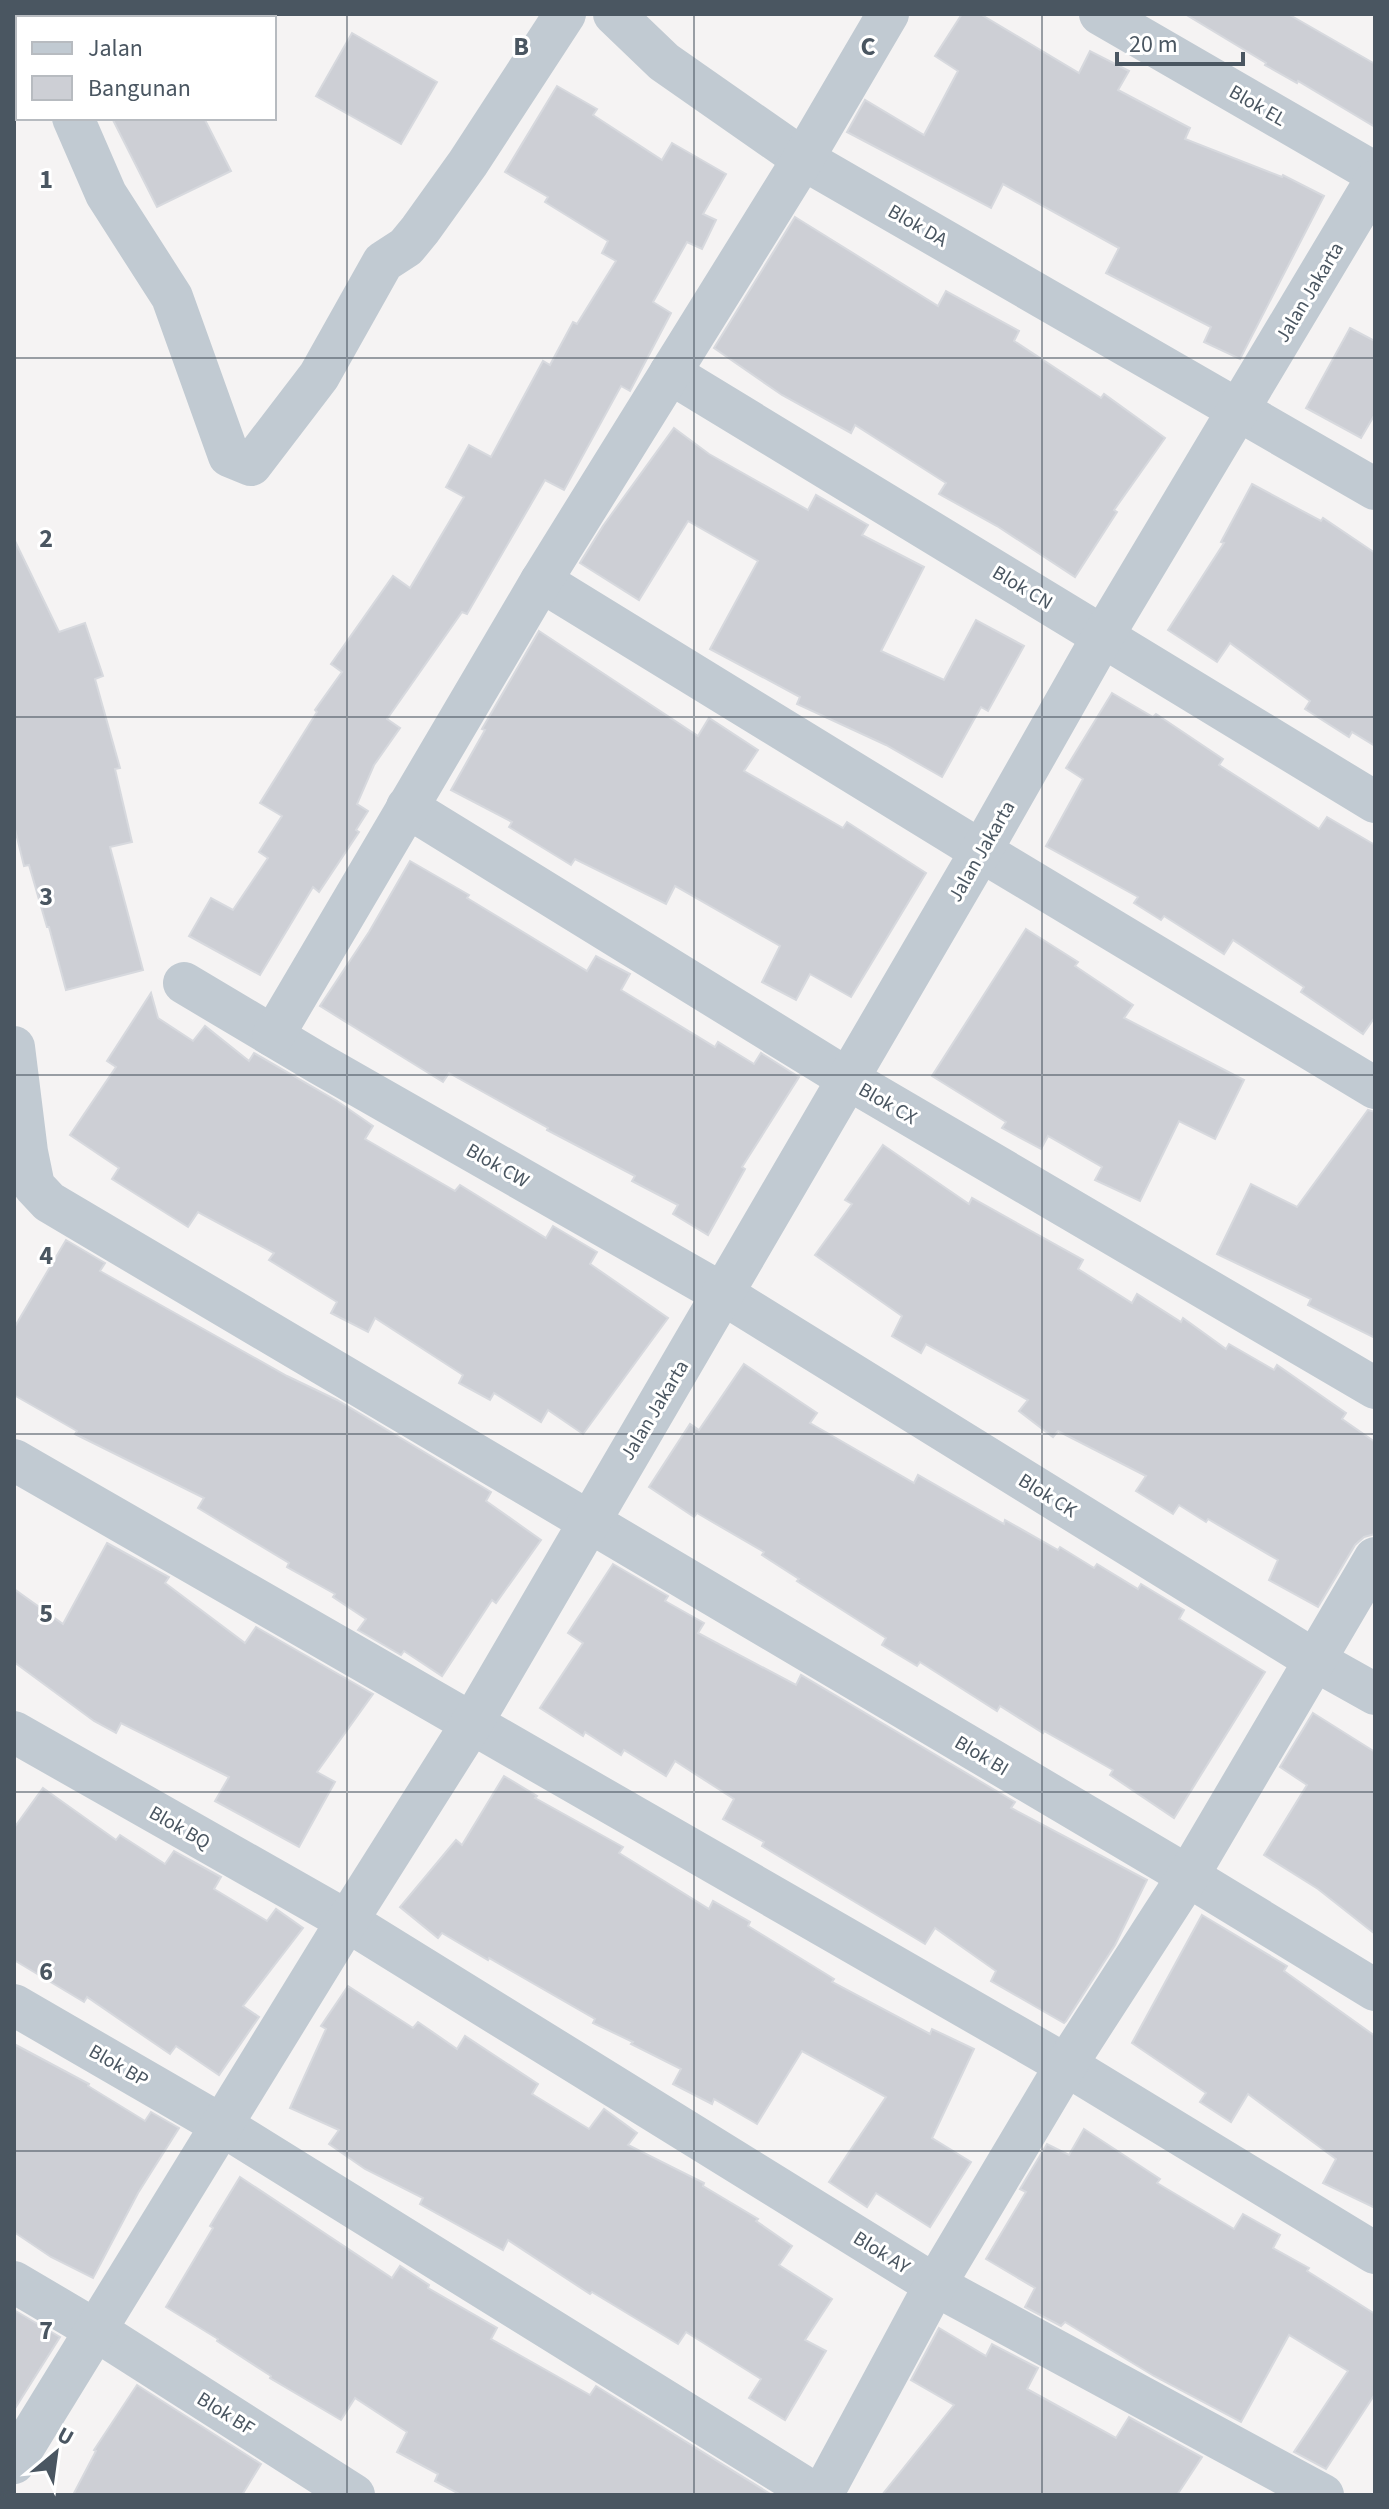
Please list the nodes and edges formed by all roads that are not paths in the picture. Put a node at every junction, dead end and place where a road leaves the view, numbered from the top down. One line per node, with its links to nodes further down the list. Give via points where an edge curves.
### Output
1 (565, 14): 5 (street, via 420,230 383,262 319,376 251,465 229,456 172,297 106,194)
2 (614, 14): 6 (street, Blok DA, via 664,62)
3 (888, 14): 6 (street)
4 (1100, 14): 7 (street, Blok EL)
5 (74, 120)
6 (803, 159): 9 (street); 10 (street, Blok DA)
7 (1375, 173)
8 (1375, 181): 10 (street, Jalan Jakarta)
9 (670, 373): 12 (street); 13 (street, Blok CN)
10 (1239, 411): 11 (street, Blok DA); 13 (street, Jalan Jakarta)
11 (1375, 489)
12 (541, 581): 15 (street); 16 (street)
13 (1103, 636): 14 (street, Blok CN); 16 (street, Jalan Jakarta)
14 (1375, 802)
15 (407, 807): 18 (street); 20 (street, Blok CX)
16 (981, 851): 20 (street, Jalan Jakarta); 21 (street)
17 (184, 983): 18 (street, Blok CW)
18 (273, 1036): 22 (street, Blok CW)
19 (14, 1047): 25 (street, Blok BI, via 34,1186 49,1202)
20 (848, 1079): 22 (street, Jalan Jakarta); 23 (street, Blok CX)
21 (1375, 1088)
22 (723, 1294): 25 (street, Jalan Jakarta); 27 (street, Blok CK)
23 (1375, 1388)
24 (14, 1460): 29 (street)
25 (588, 1522): 29 (street, Jalan Jakarta); 31 (street, Blok BI)
26 (1375, 1558): 27 (street)
27 (1316, 1661): 28 (street, Blok CK); 31 (street)
28 (1375, 1694)
29 (472, 1723): 32 (street, Jalan Jakarta); 36 (street)
30 (14, 1732): 32 (street, Blok BQ)
31 (1188, 1876): 34 (street, Blok BI); 36 (street)
32 (347, 1921): 33 (street, Blok BQ); 37 (street, Jalan Jakarta)
33 (453, 1988): 40 (street, Blok AY)
34 (1375, 1990)
35 (14, 2005): 37 (street, Blok BP)
36 (1066, 2065): 38 (street); 40 (street)
37 (223, 2126): 41 (street, Jalan Jakarta); 44 (street, Blok BP)
38 (1375, 2253)
39 (14, 2282): 41 (street, Blok BF)
40 (935, 2285): 44 (street); 45 (street, Blok AY)
41 (97, 2331): 42 (street, Jalan Jakarta); 43 (street, Blok BF)
42 (14, 2463)
43 (354, 2495)
44 (819, 2495)
45 (1323, 2495)

